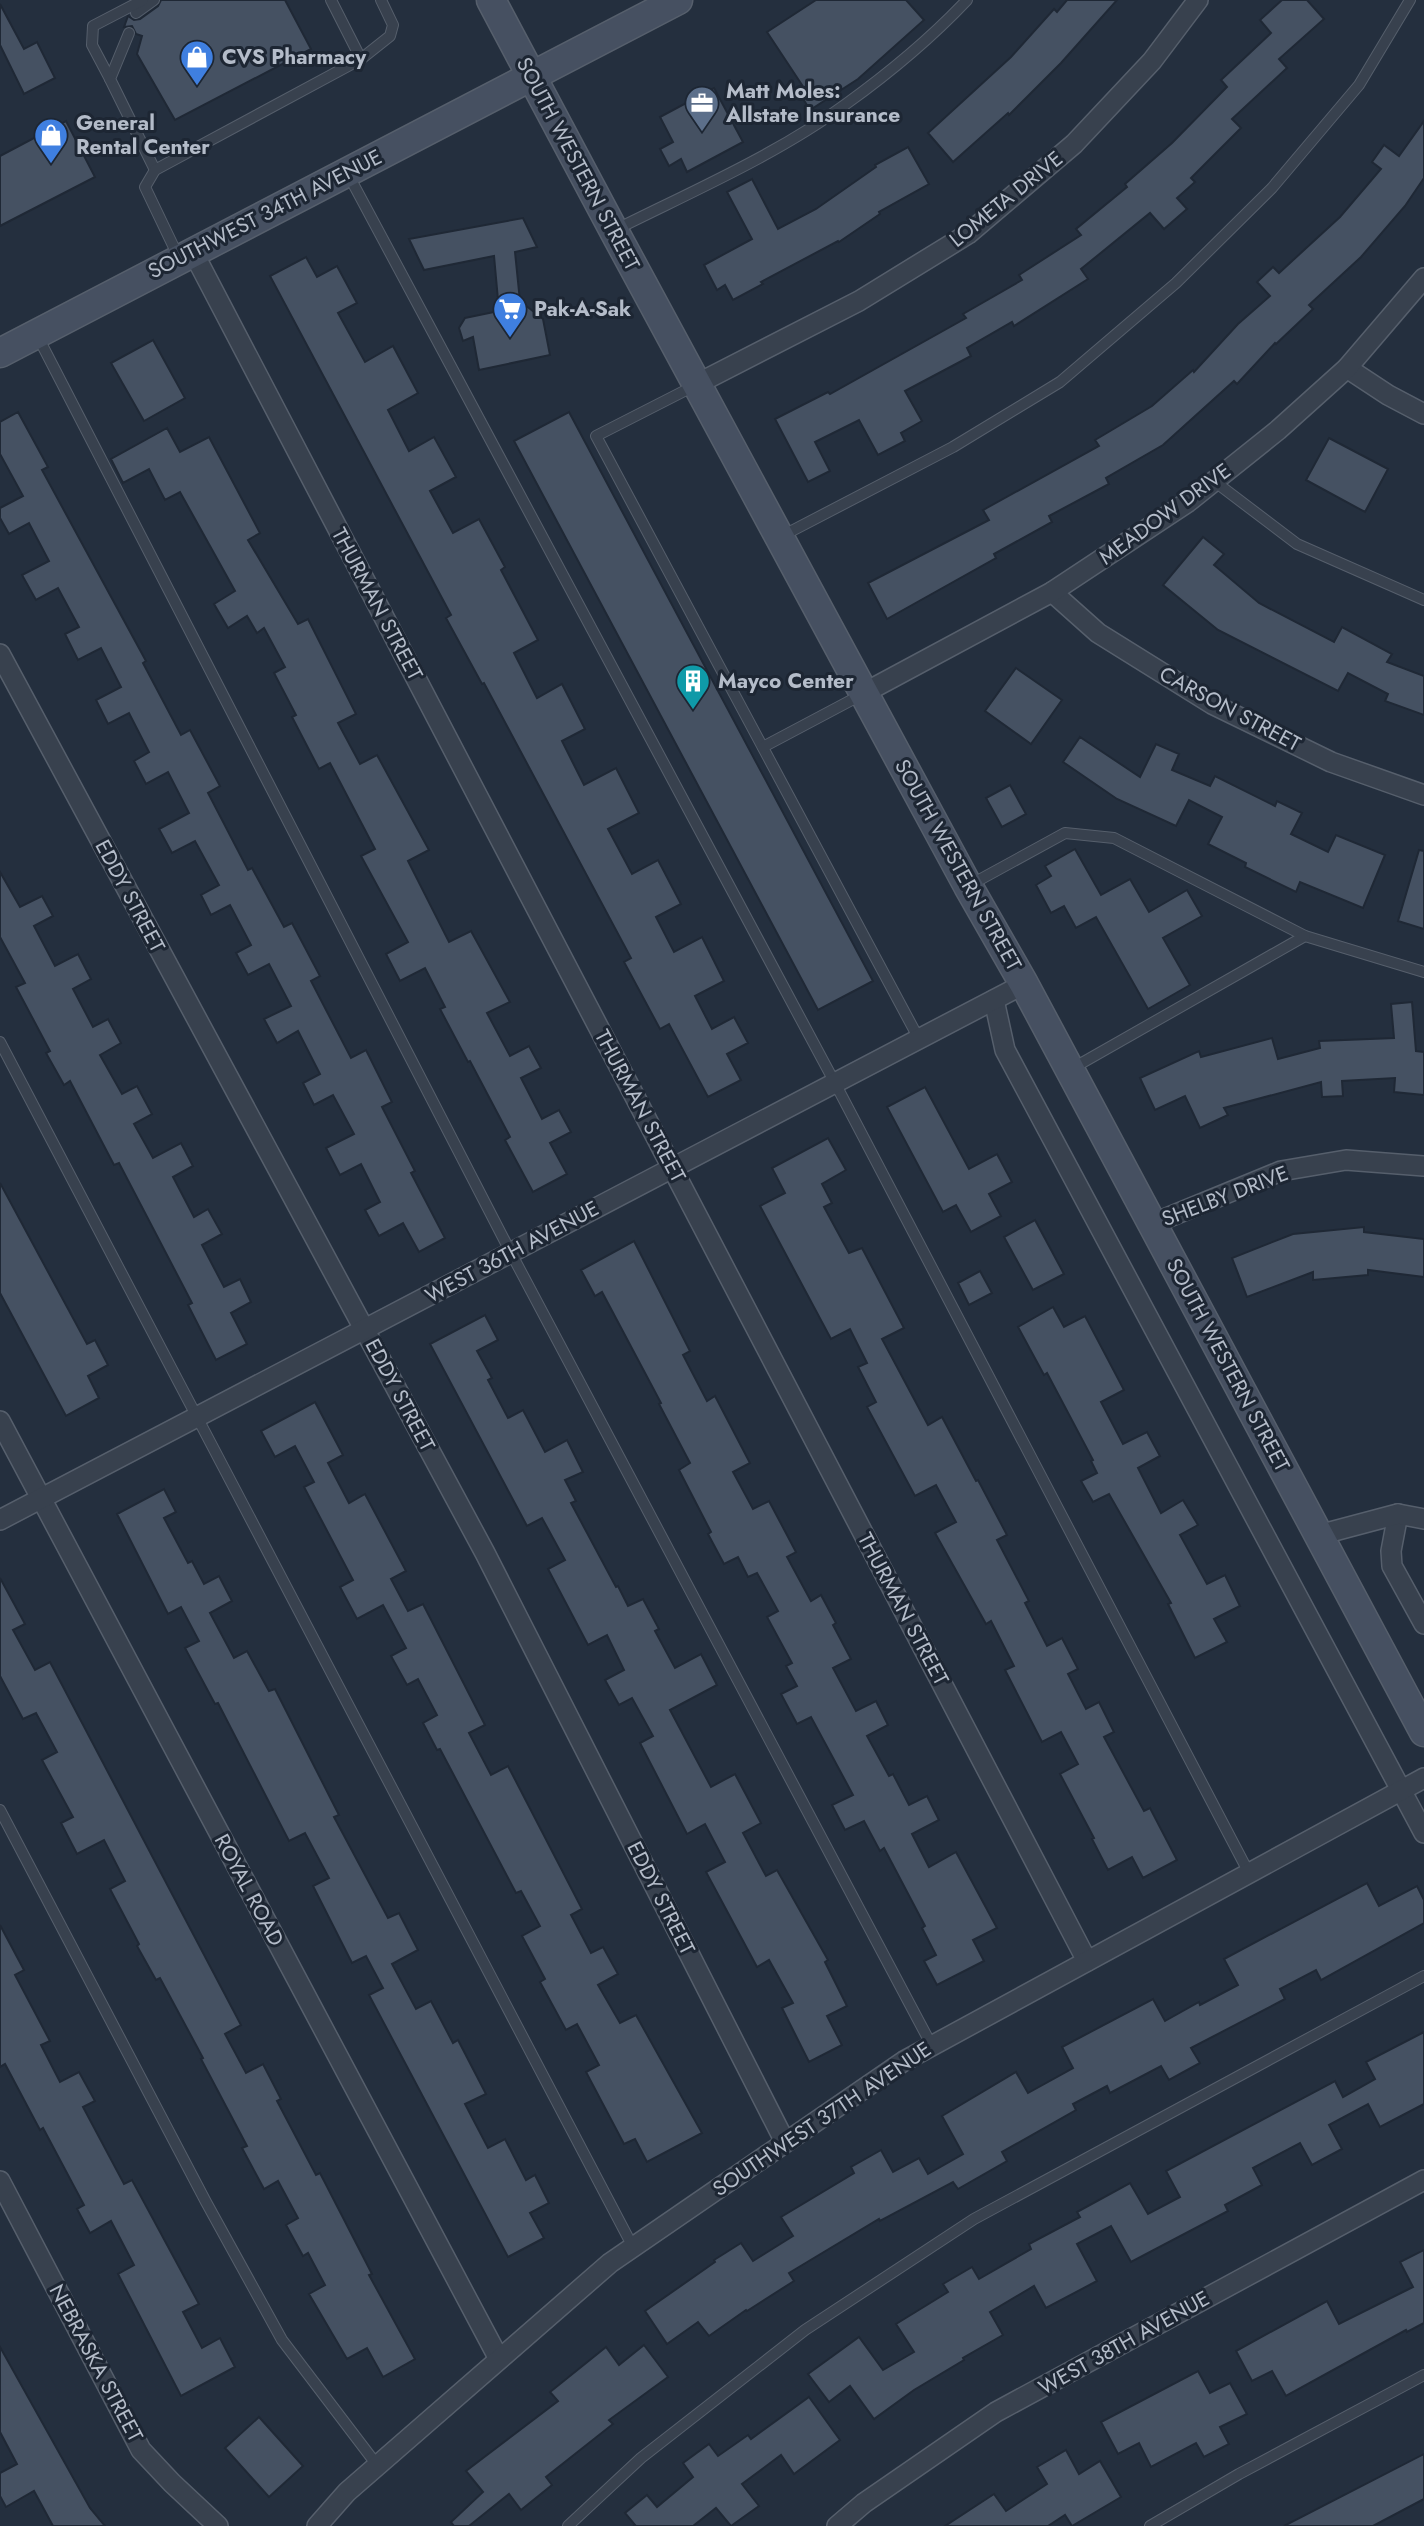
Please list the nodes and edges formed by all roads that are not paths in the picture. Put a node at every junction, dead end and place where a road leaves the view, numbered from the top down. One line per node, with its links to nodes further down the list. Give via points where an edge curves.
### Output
1 (143, 0): 14 (lane, via 93,26 92,45)
2 (155, 0): 10 (lane)
3 (331, 0): 12 (lane)
4 (381, 0): 12 (lane, via 393,25 390,36)
5 (491, 0): 13 (main road, SOUTH WESTERN STREET)
6 (678, 0): 13 (main road, SOUTHWEST 34TH AVENUE)
7 (967, 0): 17 (lane, via 942,27 846,105 766,154)
8 (1198, 0): 23 (street, LOMETA DRIVE, via 1152,61 1073,144 968,234 859,301)
9 (1410, 0): 26 (lane, via 1359,85 1272,188 1176,283 1060,382 953,447)
10 (136, 13)
11 (129, 33): 14 (lane)
12 (361, 59): 15 (lane)
13 (531, 77): 16 (main road, SOUTHWEST 34TH AVENUE); 17 (main road, SOUTH WESTERN STREET)
14 (110, 79): 15 (lane)
15 (155, 170): 18 (lane, via 145,187)
16 (347, 172): 18 (main road, SOUTHWEST 34TH AVENUE); 41 (lane)
17 (614, 231): 23 (main road, SOUTH WESTERN STREET)
18 (186, 255): 20 (main road, SOUTHWEST 34TH AVENUE); 43 (street, THURMAN STREET)
19 (1424, 278): 22 (street, MEADOW DRIVE)
20 (36, 334): 21 (main road, SOUTHWEST 34TH AVENUE); 45 (lane)
21 (0, 353)
22 (1347, 368): 24 (street); 25 (street, MEADOW DRIVE)
23 (697, 384): 26 (main road, SOUTH WESTERN STREET); 31 (lane, via 596,436)
24 (1424, 414)
25 (1214, 481): 27 (street, MEADOW DRIVE); 28 (lane, via 1297,544)
26 (779, 538): 30 (main road, SOUTH WESTERN STREET)
27 (1052, 592): 30 (street, MEADOW DRIVE); 32 (street, CARSON STREET, via 1098,633 1212,704 1331,762)
28 (1424, 600)
29 (0, 654): 46 (street, EDDY STREET)
30 (864, 693): 31 (lane); 33 (main road, SOUTH WESTERN STREET)
31 (763, 747): 38 (lane)
32 (1424, 795)
33 (968, 886): 34 (lane, via 1065,833 1114,838); 36 (main road, SOUTH WESTERN STREET)
34 (1305, 936): 35 (lane); 40 (lane)
35 (1424, 972)
36 (1024, 984): 37 (street, WEST 36TH AVENUE); 40 (main road, SOUTH WESTERN STREET)
37 (994, 1000): 38 (street, WEST 36TH AVENUE); 57 (street, via 1005,1050)
38 (919, 1039): 41 (street, WEST 36TH AVENUE)
39 (0, 1042): 47 (lane)
40 (1070, 1070): 44 (main road, SOUTH WESTERN STREET)
41 (835, 1083): 43 (street, WEST 36TH AVENUE); 60 (lane)
42 (1424, 1166): 44 (street, SHELBY DRIVE, via 1346,1160 1281,1171)
43 (673, 1168): 45 (street, WEST 36TH AVENUE); 61 (street, THURMAN STREET)
44 (1152, 1224): 53 (main road, SOUTH WESTERN STREET)
45 (511, 1253): 46 (street, WEST 36TH AVENUE); 63 (lane)
46 (365, 1329): 47 (street, WEST 36TH AVENUE); 64 (street, EDDY STREET, via 485,1553)
47 (196, 1417): 49 (street, WEST 36TH AVENUE); 67 (lane)
48 (0, 1421): 49 (street, ROYAL ROAD)
49 (41, 1498): 52 (street, WEST 36TH AVENUE); 68 (street, ROYAL ROAD)
50 (1398, 1514): 51 (street); 53 (street); 54 (street, via 1392,1566)
51 (1424, 1519)
52 (0, 1520)
53 (1319, 1535): 55 (main road, SOUTH WESTERN STREET)
54 (1424, 1624)
55 (1424, 1732)
56 (1424, 1778): 57 (street, SOUTHWEST 37TH AVENUE)
57 (1401, 1791): 59 (street); 60 (street, SOUTHWEST 37TH AVENUE)
58 (0, 1811): 70 (lane, via 282,2340)
59 (1424, 1833)
60 (1249, 1873): 61 (street, SOUTHWEST 37TH AVENUE)
61 (1087, 1961): 63 (street, SOUTHWEST 37TH AVENUE)
62 (1424, 1976): 73 (lane, via 974,2219 805,2330 641,2458)
63 (932, 2046): 64 (street, SOUTHWEST 37TH AVENUE)
64 (786, 2142): 67 (street, SOUTHWEST 37TH AVENUE)
65 (1424, 2180): 74 (street, WEST 38TH AVENUE, via 996,2413)
66 (0, 2181): 71 (street, NEBRASKA STREET, via 141,2449)
67 (633, 2247): 68 (street, SOUTHWEST 37TH AVENUE)
68 (499, 2359): 70 (street, SOUTHWEST 37TH AVENUE)
69 (1424, 2375): 75 (lane)
70 (377, 2465): 72 (street, SOUTHWEST 37TH AVENUE)
71 (218, 2526)
72 (317, 2526)
73 (568, 2526)
74 (837, 2526)
75 (1150, 2526)

